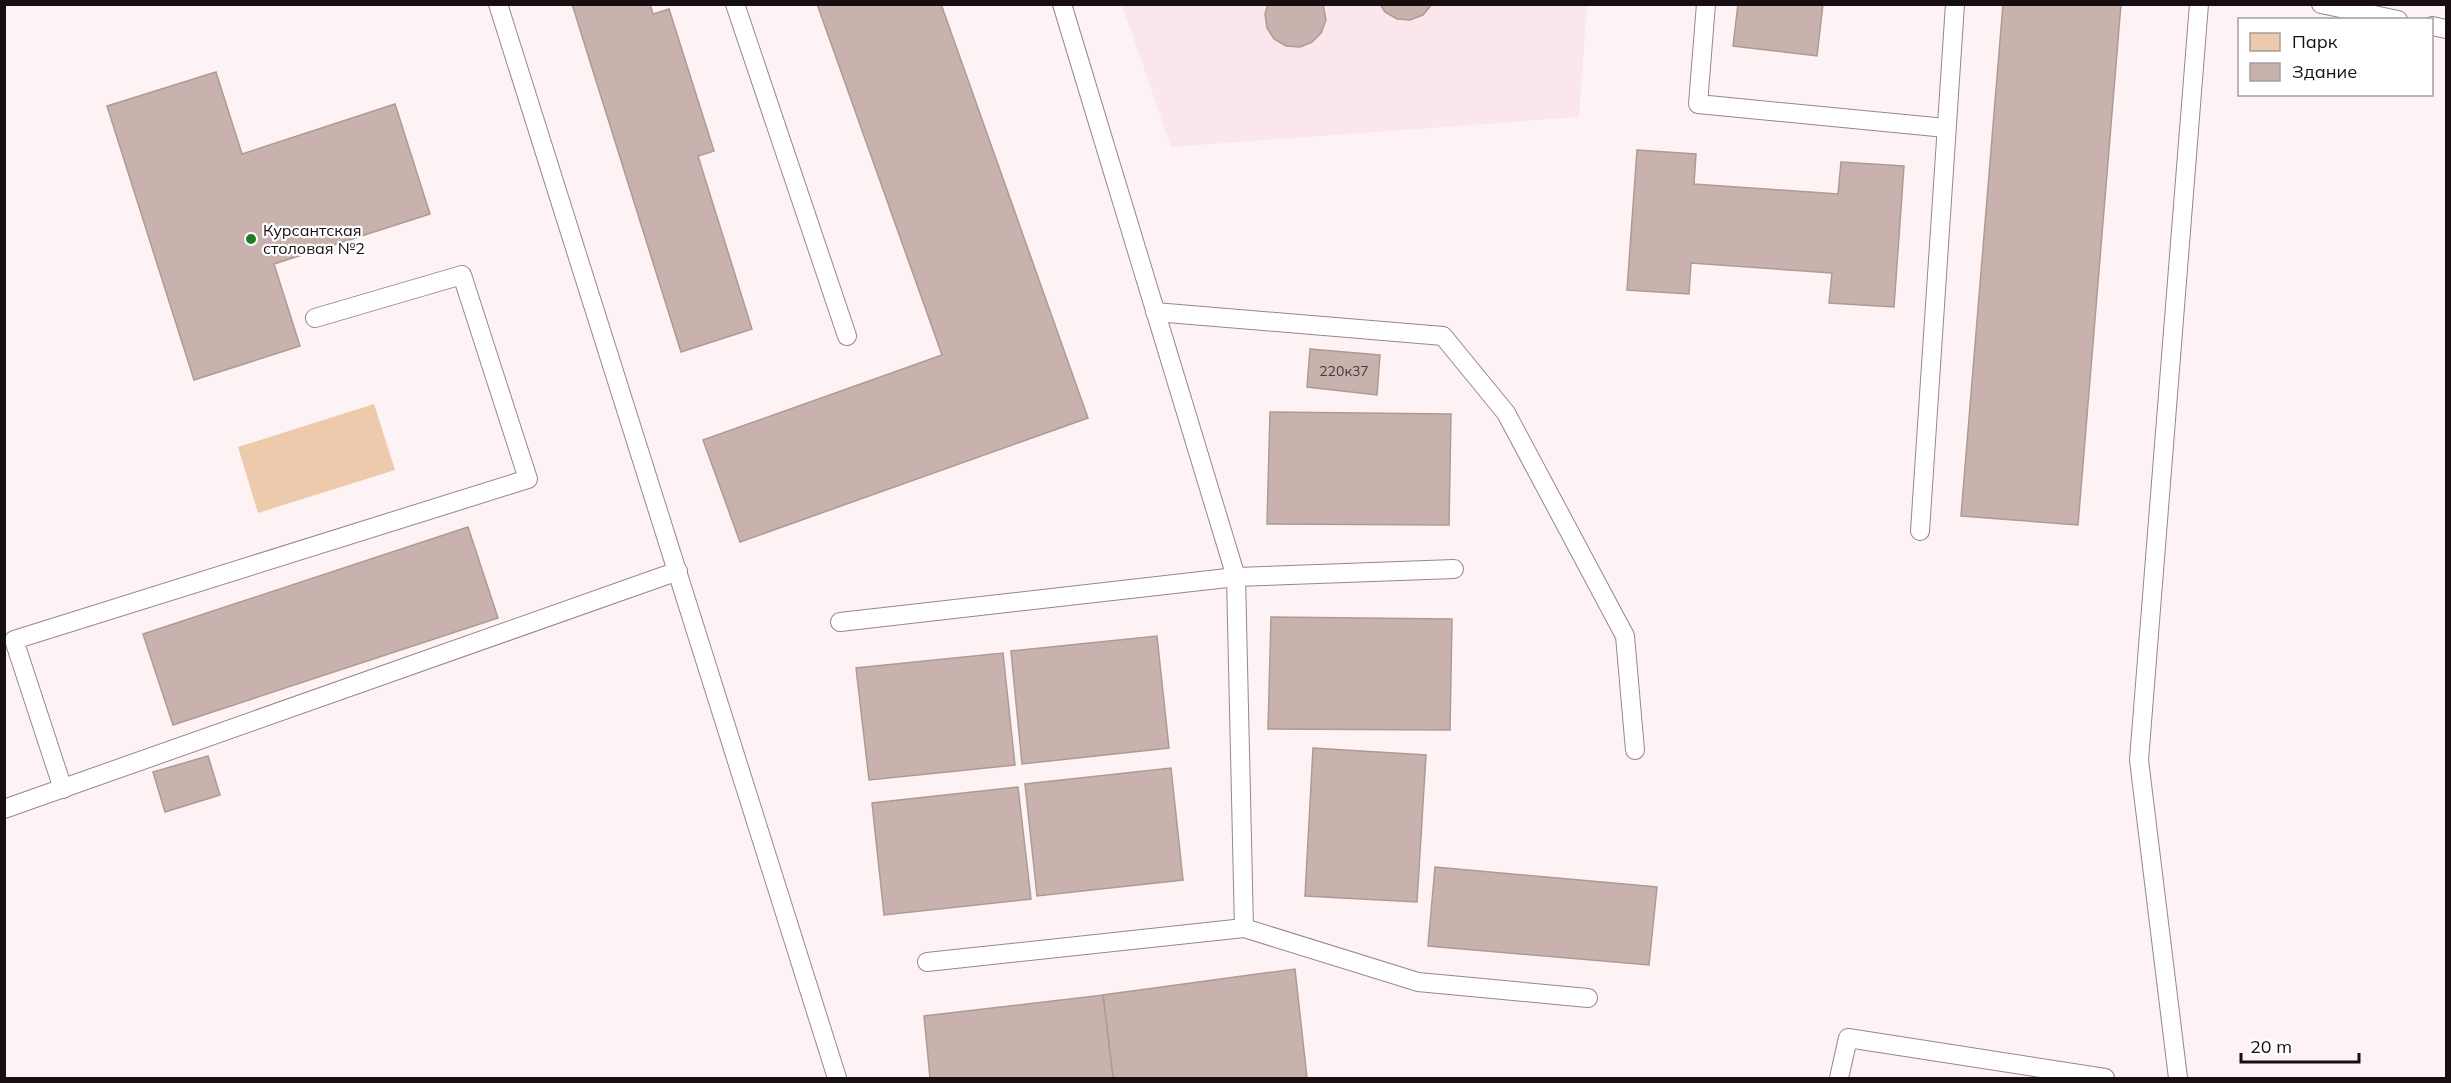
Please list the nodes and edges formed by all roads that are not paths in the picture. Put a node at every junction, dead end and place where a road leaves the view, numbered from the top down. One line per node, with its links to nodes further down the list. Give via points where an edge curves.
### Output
1 (498, 4): 15 (lane)
2 (735, 4): 12 (lane)
3 (1062, 4): 10 (lane)
4 (1706, 4): 9 (lane, via 1698,104)
5 (1955, 4): 9 (lane)
6 (2199, 4): 27 (lane, via 2139,760)
7 (2321, 4): 8 (lane)
8 (2388, 18)
9 (1946, 128): 13 (lane)
10 (1155, 312): 16 (lane); 18 (lane, via 1443,336 1506,413 1624,636)
11 (315, 318): 19 (lane, via 462,275 528,479 14,640)
12 (847, 336)
13 (1920, 531)
14 (1454, 569): 16 (lane)
15 (678, 572): 19 (lane); 24 (lane)
16 (1236, 577): 17 (lane); 21 (lane)
17 (840, 622)
18 (1635, 750)
19 (63, 789): 20 (lane)
20 (4, 809)
21 (1244, 928): 22 (lane); 23 (lane, via 1418,982)
22 (927, 962)
23 (1588, 998)
24 (837, 1078)
25 (1839, 1078): 26 (lane, via 1848,1038)
26 (2105, 1078)
27 (2178, 1078)

